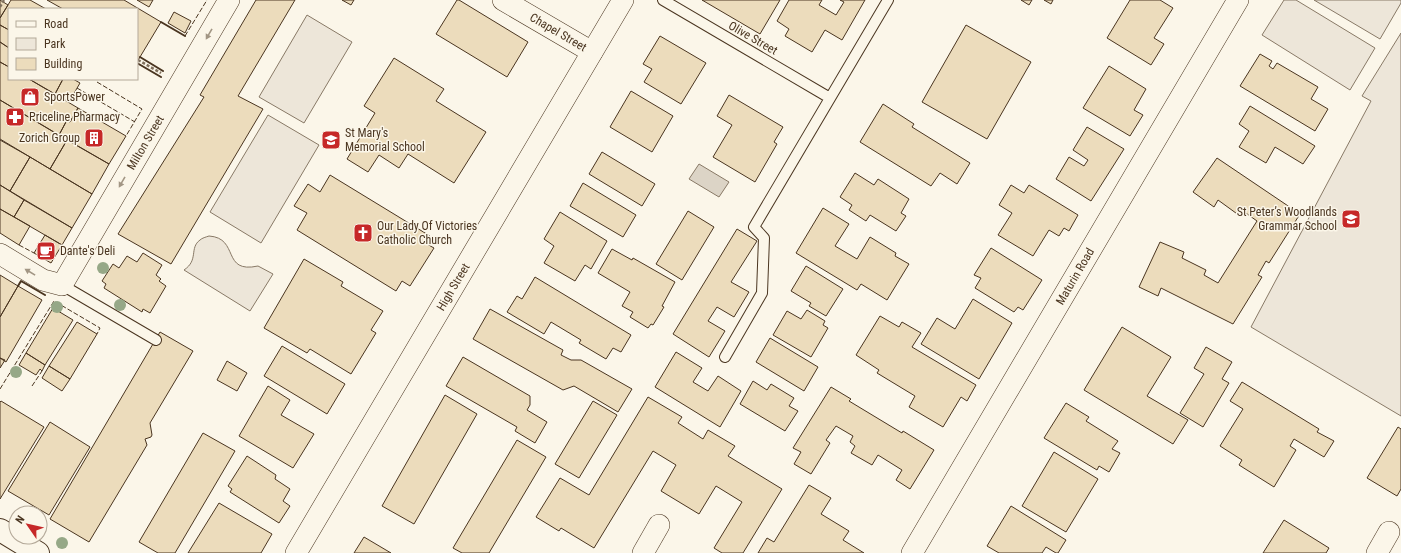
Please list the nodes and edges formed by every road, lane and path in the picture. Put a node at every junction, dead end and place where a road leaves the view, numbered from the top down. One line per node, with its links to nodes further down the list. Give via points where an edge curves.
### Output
1 (4, 0): 8 (path)
2 (229, 0): 14 (street, Milton Street, one-way to 14)
3 (503, 0): 9 (street, Chapel Street)
4 (623, 0): 9 (street, High Street)
5 (663, 0): 12 (lane, Olive Street)
6 (888, 0): 12 (lane)
7 (1238, 0): 23 (street, Maturin Road)
8 (0, 7)
9 (592, 52): 21 (street, High Street)
10 (138, 60): 11 (path)
11 (167, 76)
12 (830, 98): 16 (lane, via 754,227 764,238 762,293)
13 (0, 254): 14 (street, one-way to 13, via 43,280)
14 (62, 285): 15 (lane)
15 (156, 340)
16 (725, 357)
17 (659, 526): 22 (street)
18 (0, 530): 20 (street)
19 (1389, 532): 24 (street)
20 (38, 553)
21 (296, 553)
22 (643, 553)
23 (912, 553)
24 (1377, 553)

